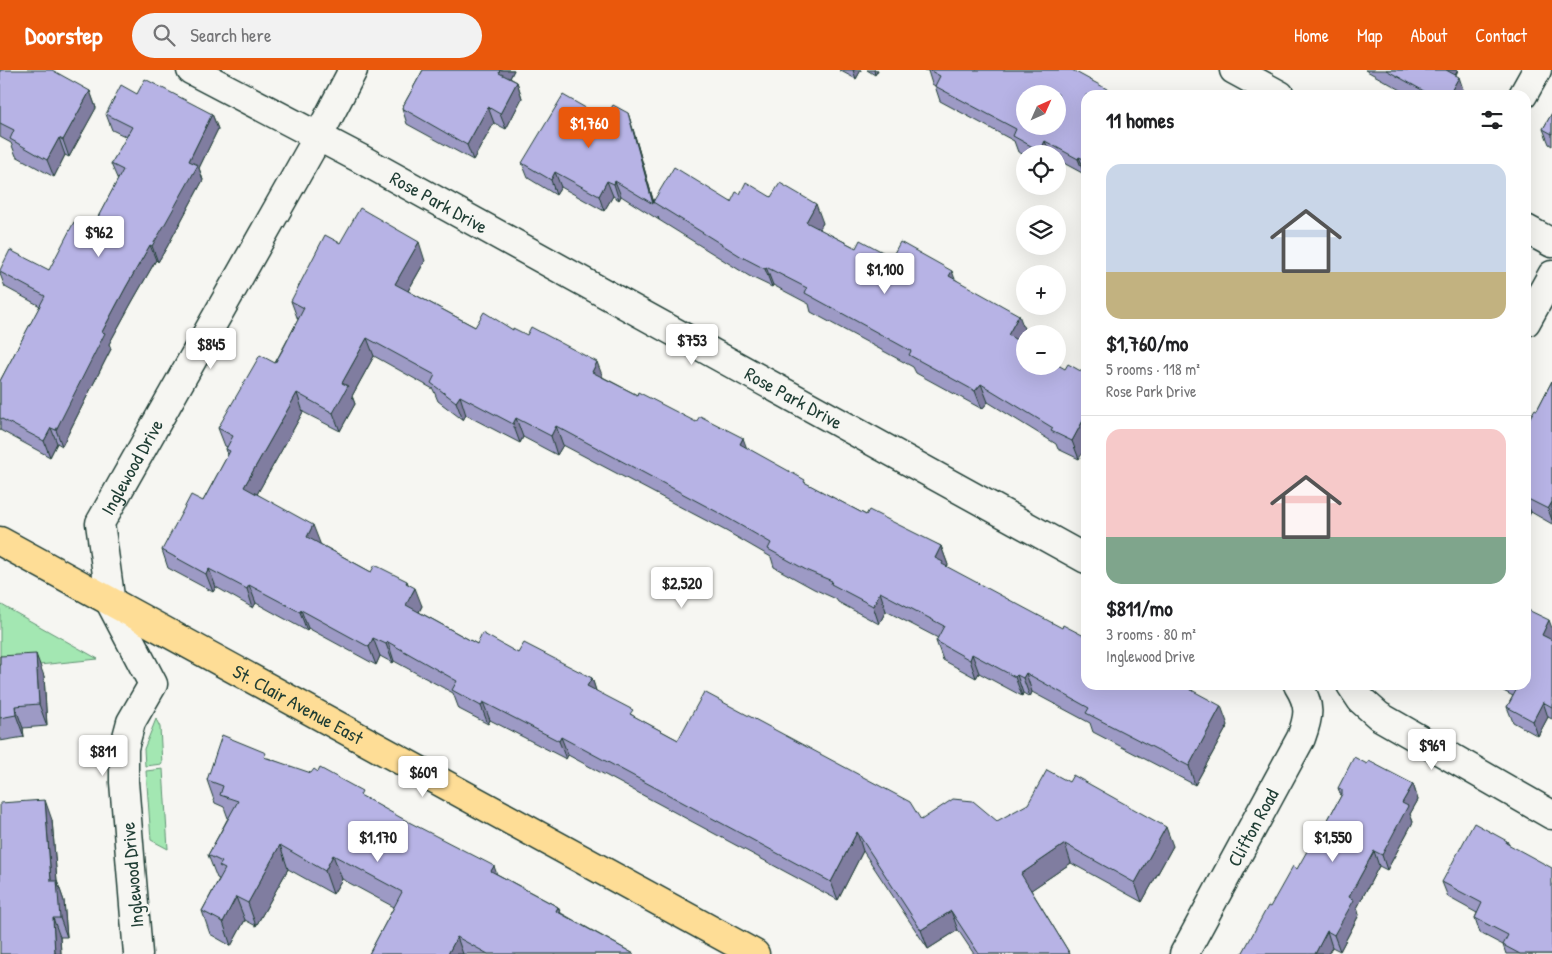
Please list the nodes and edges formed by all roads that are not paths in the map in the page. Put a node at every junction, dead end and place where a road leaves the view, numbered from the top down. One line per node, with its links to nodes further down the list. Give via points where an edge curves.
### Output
1 (191, 70): 7 (street, Rose Park Drive)
2 (353, 70): 7 (street, Inglewood Drive)
3 (1234, 70): 5 (street)
4 (1537, 70): 6 (street)
5 (1271, 90)
6 (1526, 90)
7 (318, 137): 13 (street, Rose Park Drive); 14 (street, Inglewood Drive, via 100,523)
8 (1531, 232): 9 (street)
9 (1552, 243)
10 (1552, 276): 11 (street)
11 (1531, 313)
12 (0, 542): 14 (main road, St. Clair Avenue East)
13 (1081, 556)
14 (111, 604): 18 (street, Inglewood Drive, via 153,684 131,722 124,748); 19 (main road, St. Clair Avenue East)
15 (1355, 690): 17 (street, via 1379,716)
16 (1302, 692): 20 (street, Clifton Road, via 1309,717 1301,738)
17 (1552, 815)
18 (138, 954)
19 (755, 954)
20 (1184, 954)

